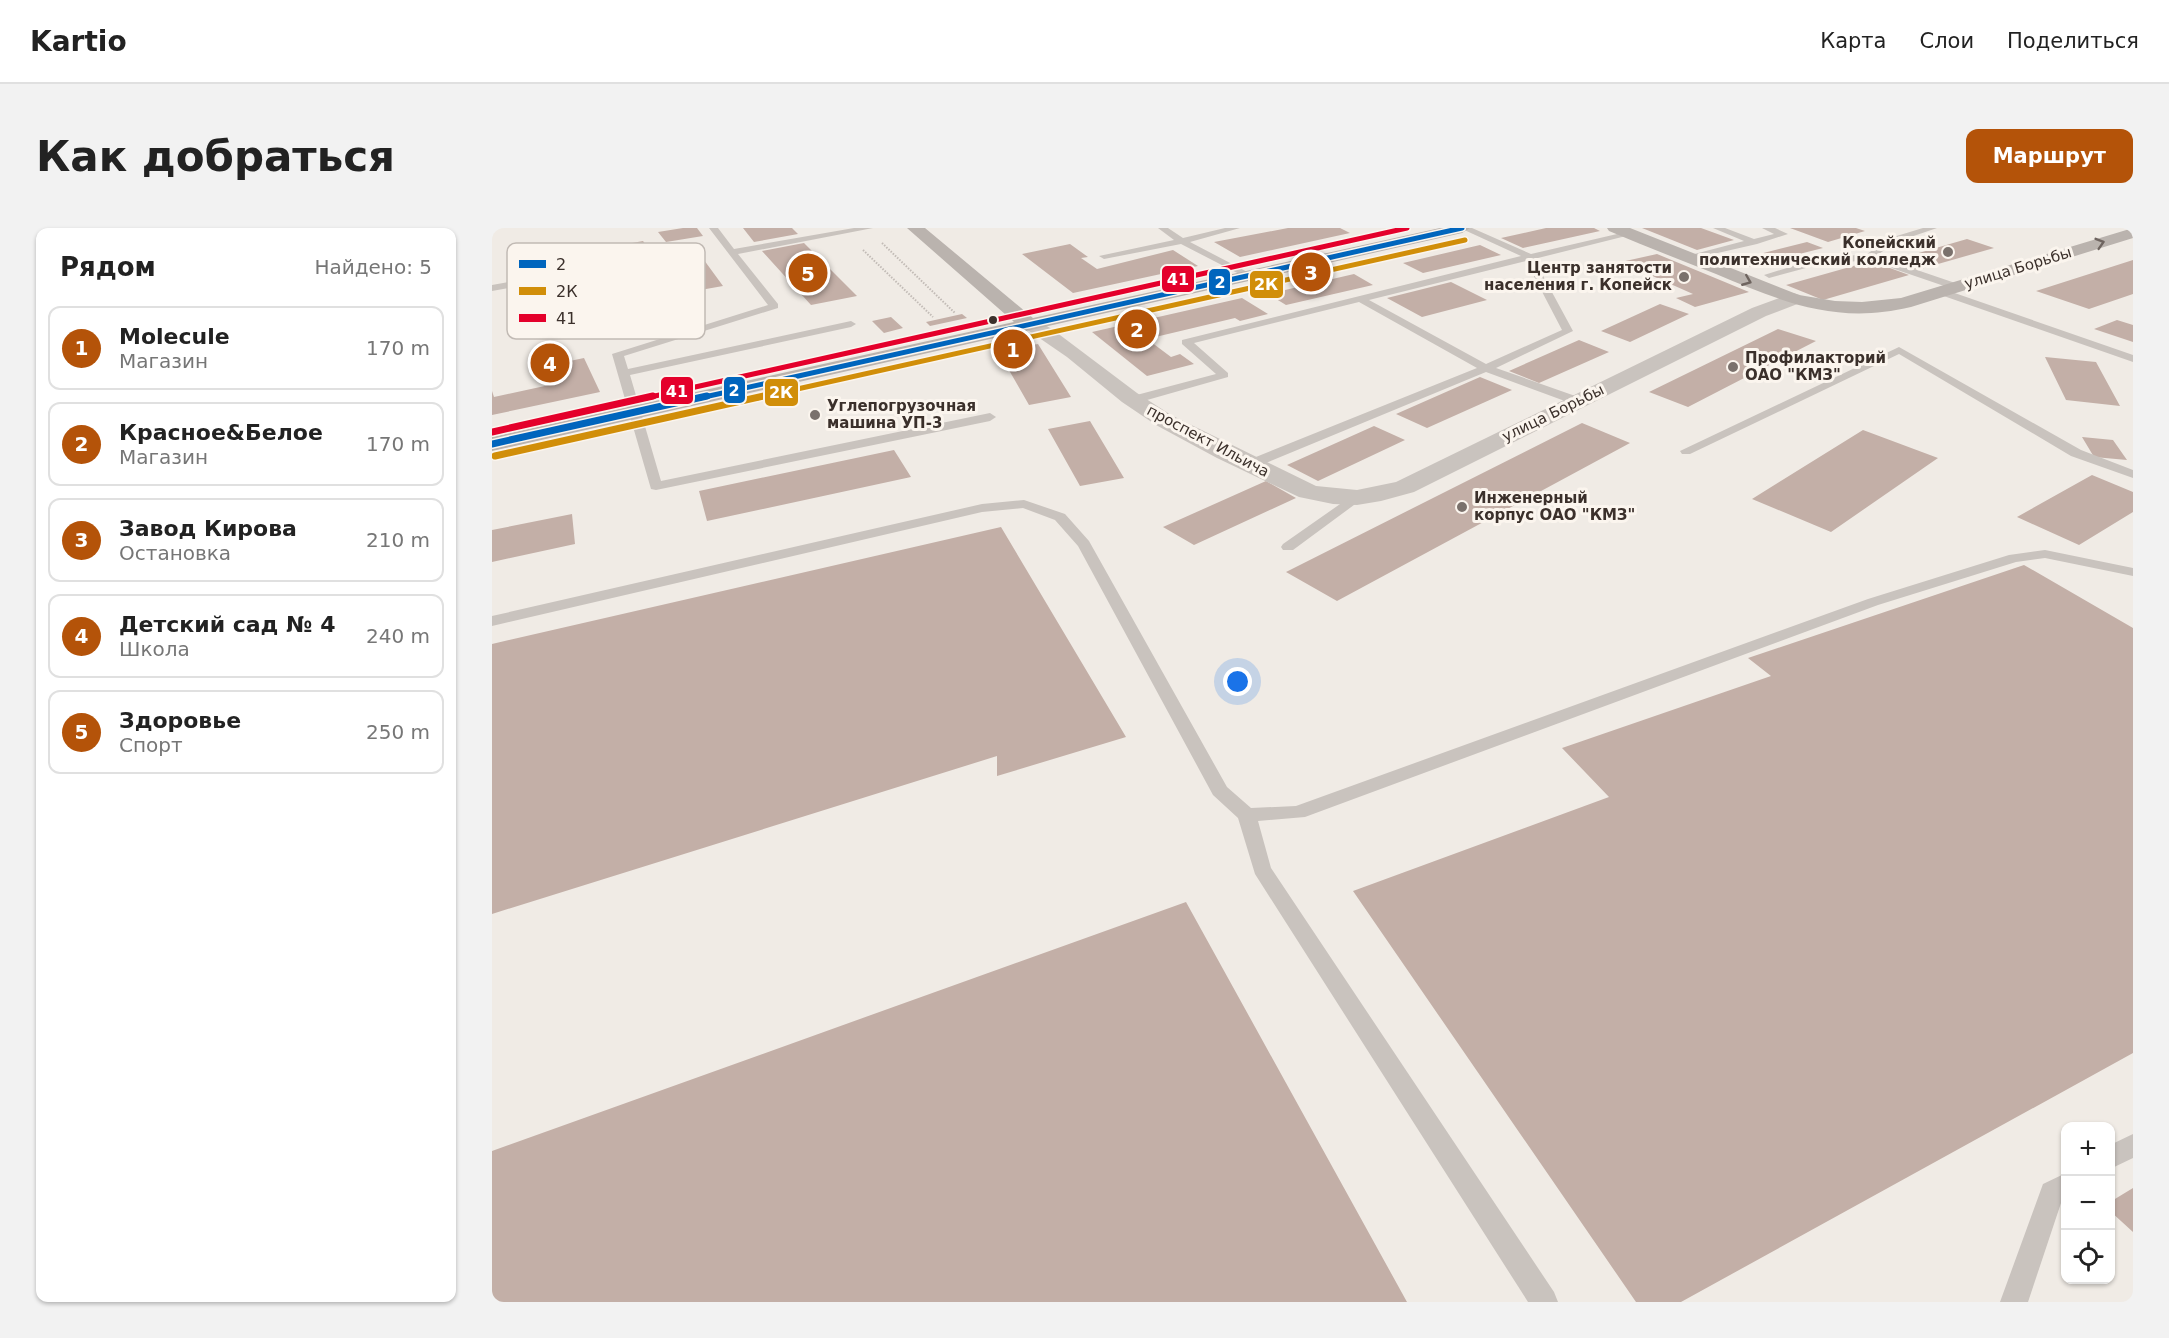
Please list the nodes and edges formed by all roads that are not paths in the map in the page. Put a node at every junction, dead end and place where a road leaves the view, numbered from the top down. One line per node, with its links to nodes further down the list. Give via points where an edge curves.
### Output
1 (713, 228): 14 (lane)
2 (868, 228): 14 (lane)
3 (915, 228): 27 (street, проспект Ильича)
4 (1162, 228): 12 (lane)
5 (1236, 228): 12 (lane)
6 (1463, 228): 16 (lane); 20 (street)
7 (1717, 228): 13 (lane)
8 (1766, 228): 13 (lane, via 1783,234)
9 (1933, 228): 17 (lane, via 1893,240)
10 (1621, 230): 16 (lane); 18 (street, улица Борьбы)
11 (2133, 233): 23 (street, улица Борьбы, one-way to 11)
12 (1182, 241): 15 (lane); 20 (lane)
13 (1754, 242): 18 (lane)
14 (732, 252): 28 (lane, via 774,306)
15 (1104, 256)
16 (1528, 256): 24 (lane); 31 (lane, via 1568,331)
17 (1869, 257): 19 (lane, via 1816,262); 23 (lane)
18 (1690, 258): 25 (street, улица Борьбы, one-way to 25)
19 (1769, 275)
20 (1250, 276): 27 (street)
21 (507, 285): 22 (lane)
22 (492, 288)
23 (1949, 290): 25 (street, улица Борьбы, via 1885,307 1821,307); 30 (lane)
24 (1360, 299): 31 (lane); 33 (lane, via 1186,342 1224,375)
25 (1793, 299): 34 (street, улица Борьбы)
26 (851, 324): 32 (lane)
27 (1029, 324): 33 (street, проспект Ильича, via 1066,345); 35 (street)
28 (705, 327)
29 (667, 339): 32 (lane, via 618,354)
30 (2133, 359)
31 (1486, 368): 34 (lane); 39 (lane)
32 (624, 373): 35 (lane)
33 (1132, 400): 39 (street, проспект Ильича)
34 (1577, 400): 42 (street, улица Борьбы, via 1405,487)
35 (636, 412): 36 (lane, via 656,486); 37 (street)
36 (990, 417)
37 (492, 444)
38 (1686, 451): 40 (lane, via 1899,350 2076,453)
39 (1251, 464): 41 (street, проспект Ильича)
40 (2133, 474)
41 (1308, 492): 42 (street, улица Борьбы)
42 (1353, 499): 43 (lane)
43 (1288, 547)
44 (2133, 572): 46 (lane, via 2045,554 2014,558 1873,602 1299,812)
45 (492, 621): 46 (lane, via 982,508 1024,504 1060,517 1084,544 1220,791)
46 (1247, 815): 50 (lane, via 1262,869)
47 (2133, 1146): 48 (lane)
48 (2115, 1155)
49 (2061, 1187): 51 (lane, via 2052,1192)
50 (1544, 1302)
51 (2014, 1302)

